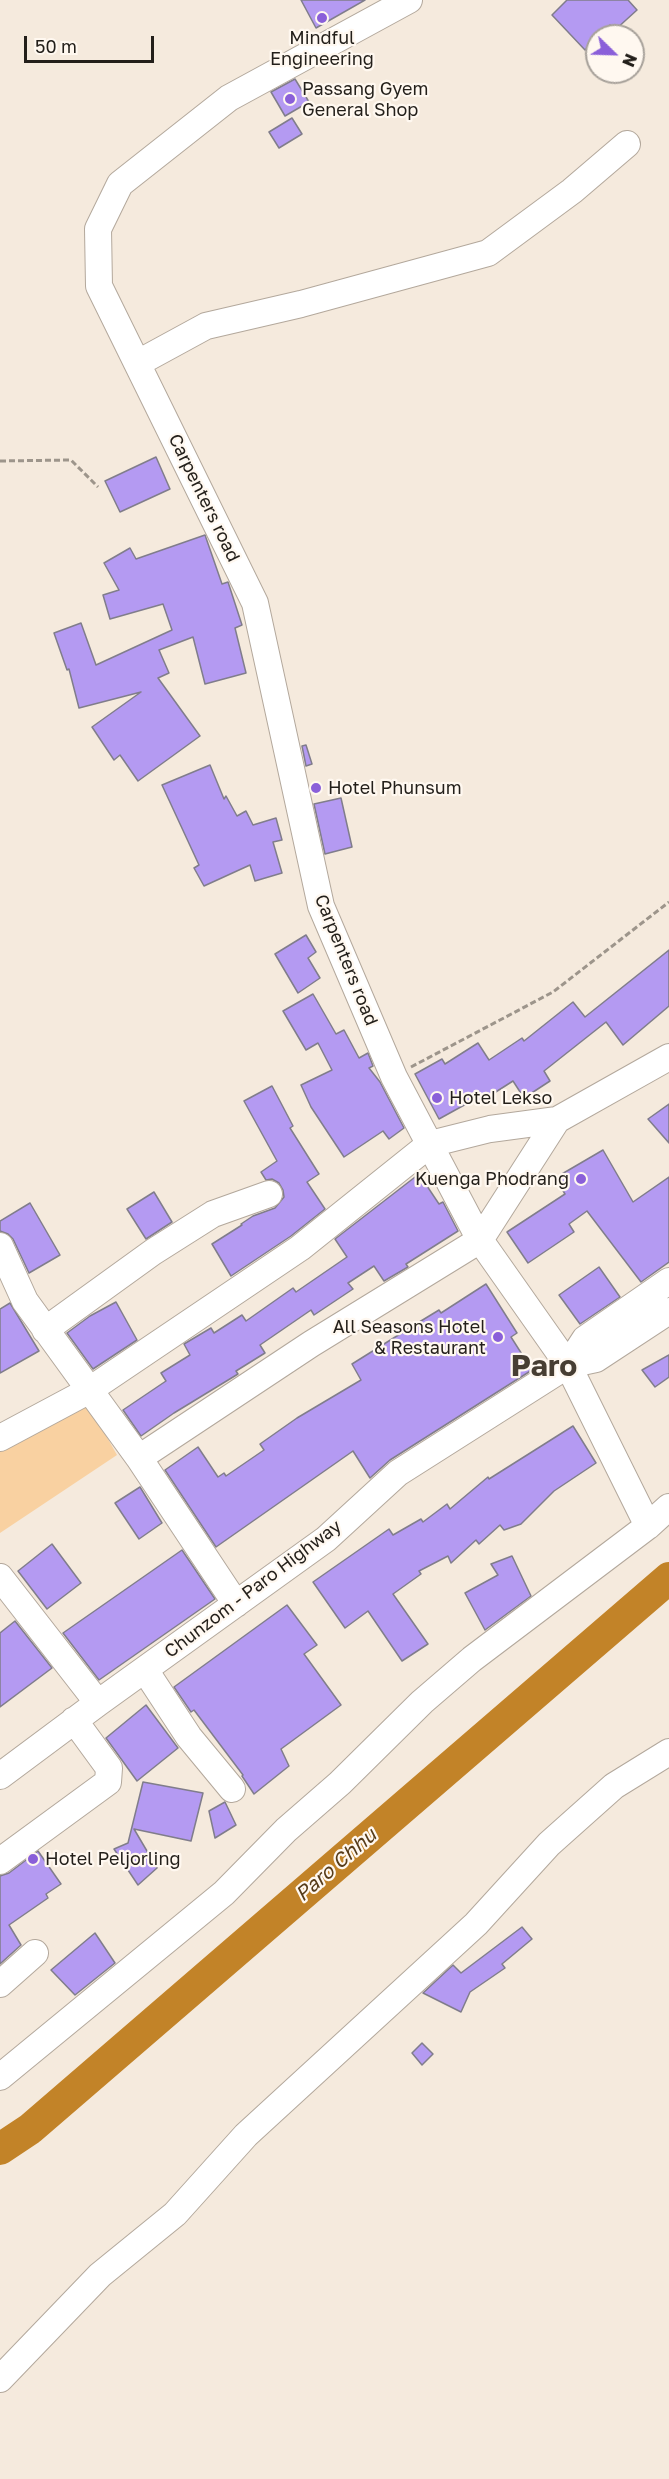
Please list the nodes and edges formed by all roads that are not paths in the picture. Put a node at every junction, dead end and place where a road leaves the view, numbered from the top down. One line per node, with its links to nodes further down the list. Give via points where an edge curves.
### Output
1 (409, 0): 3 (street, Carpenters road, via 229,98 120,183 98,229 99,286)
2 (627, 144): 3 (street, via 572,192 488,253 206,326)
3 (138, 363): 6 (street, Carpenters road, via 255,603 321,906 394,1077)
4 (669, 1057): 5 (street)
5 (557, 1120): 6 (street, via 490,1129); 8 (street)
6 (430, 1144): 8 (street, Carpenters road); 14 (street, via 300,1248)
7 (269, 1194): 12 (street, via 213,1214)
8 (480, 1240): 13 (street, Carpenters road); 16 (street, via 330,1332)
9 (0, 1246): 12 (street, via 25,1301)
10 (669, 1281): 13 (street, Chunzom - Paro Highway, via 585,1339)
11 (669, 1311): 13 (street, Chunzom - Paro Highway, via 596,1359)
12 (45, 1330): 14 (street)
13 (568, 1365): 18 (street, Carpenters road); 20 (street, Chunzom - Paro Highway, via 398,1473 326,1539)
14 (88, 1391): 15 (street); 16 (street)
15 (0, 1438)
16 (139, 1458): 20 (street)
17 (669, 1507): 18 (street)
18 (648, 1526): 30 (street, via 481,1652 422,1702 224,1893)
19 (0, 1577): 22 (street)
20 (236, 1604): 21 (street, Chunzom - Paro Highway)
21 (145, 1670): 22 (street, Chunzom - Paro Highway); 26 (street, via 189,1737)
22 (98, 1702): 23 (street, Chunzom - Paro Highway)
23 (74, 1720): 25 (street, Chunzom - Paro Highway); 27 (street, via 109,1768 108,1782)
24 (669, 1752): 31 (street, via 614,1786 549,1844 476,1924 246,2136 175,2214 100,2275)
25 (0, 1776)
26 (232, 1790)
27 (0, 1861)
28 (35, 1953): 29 (street)
29 (0, 1984)
30 (0, 2078)
31 (0, 2379)

